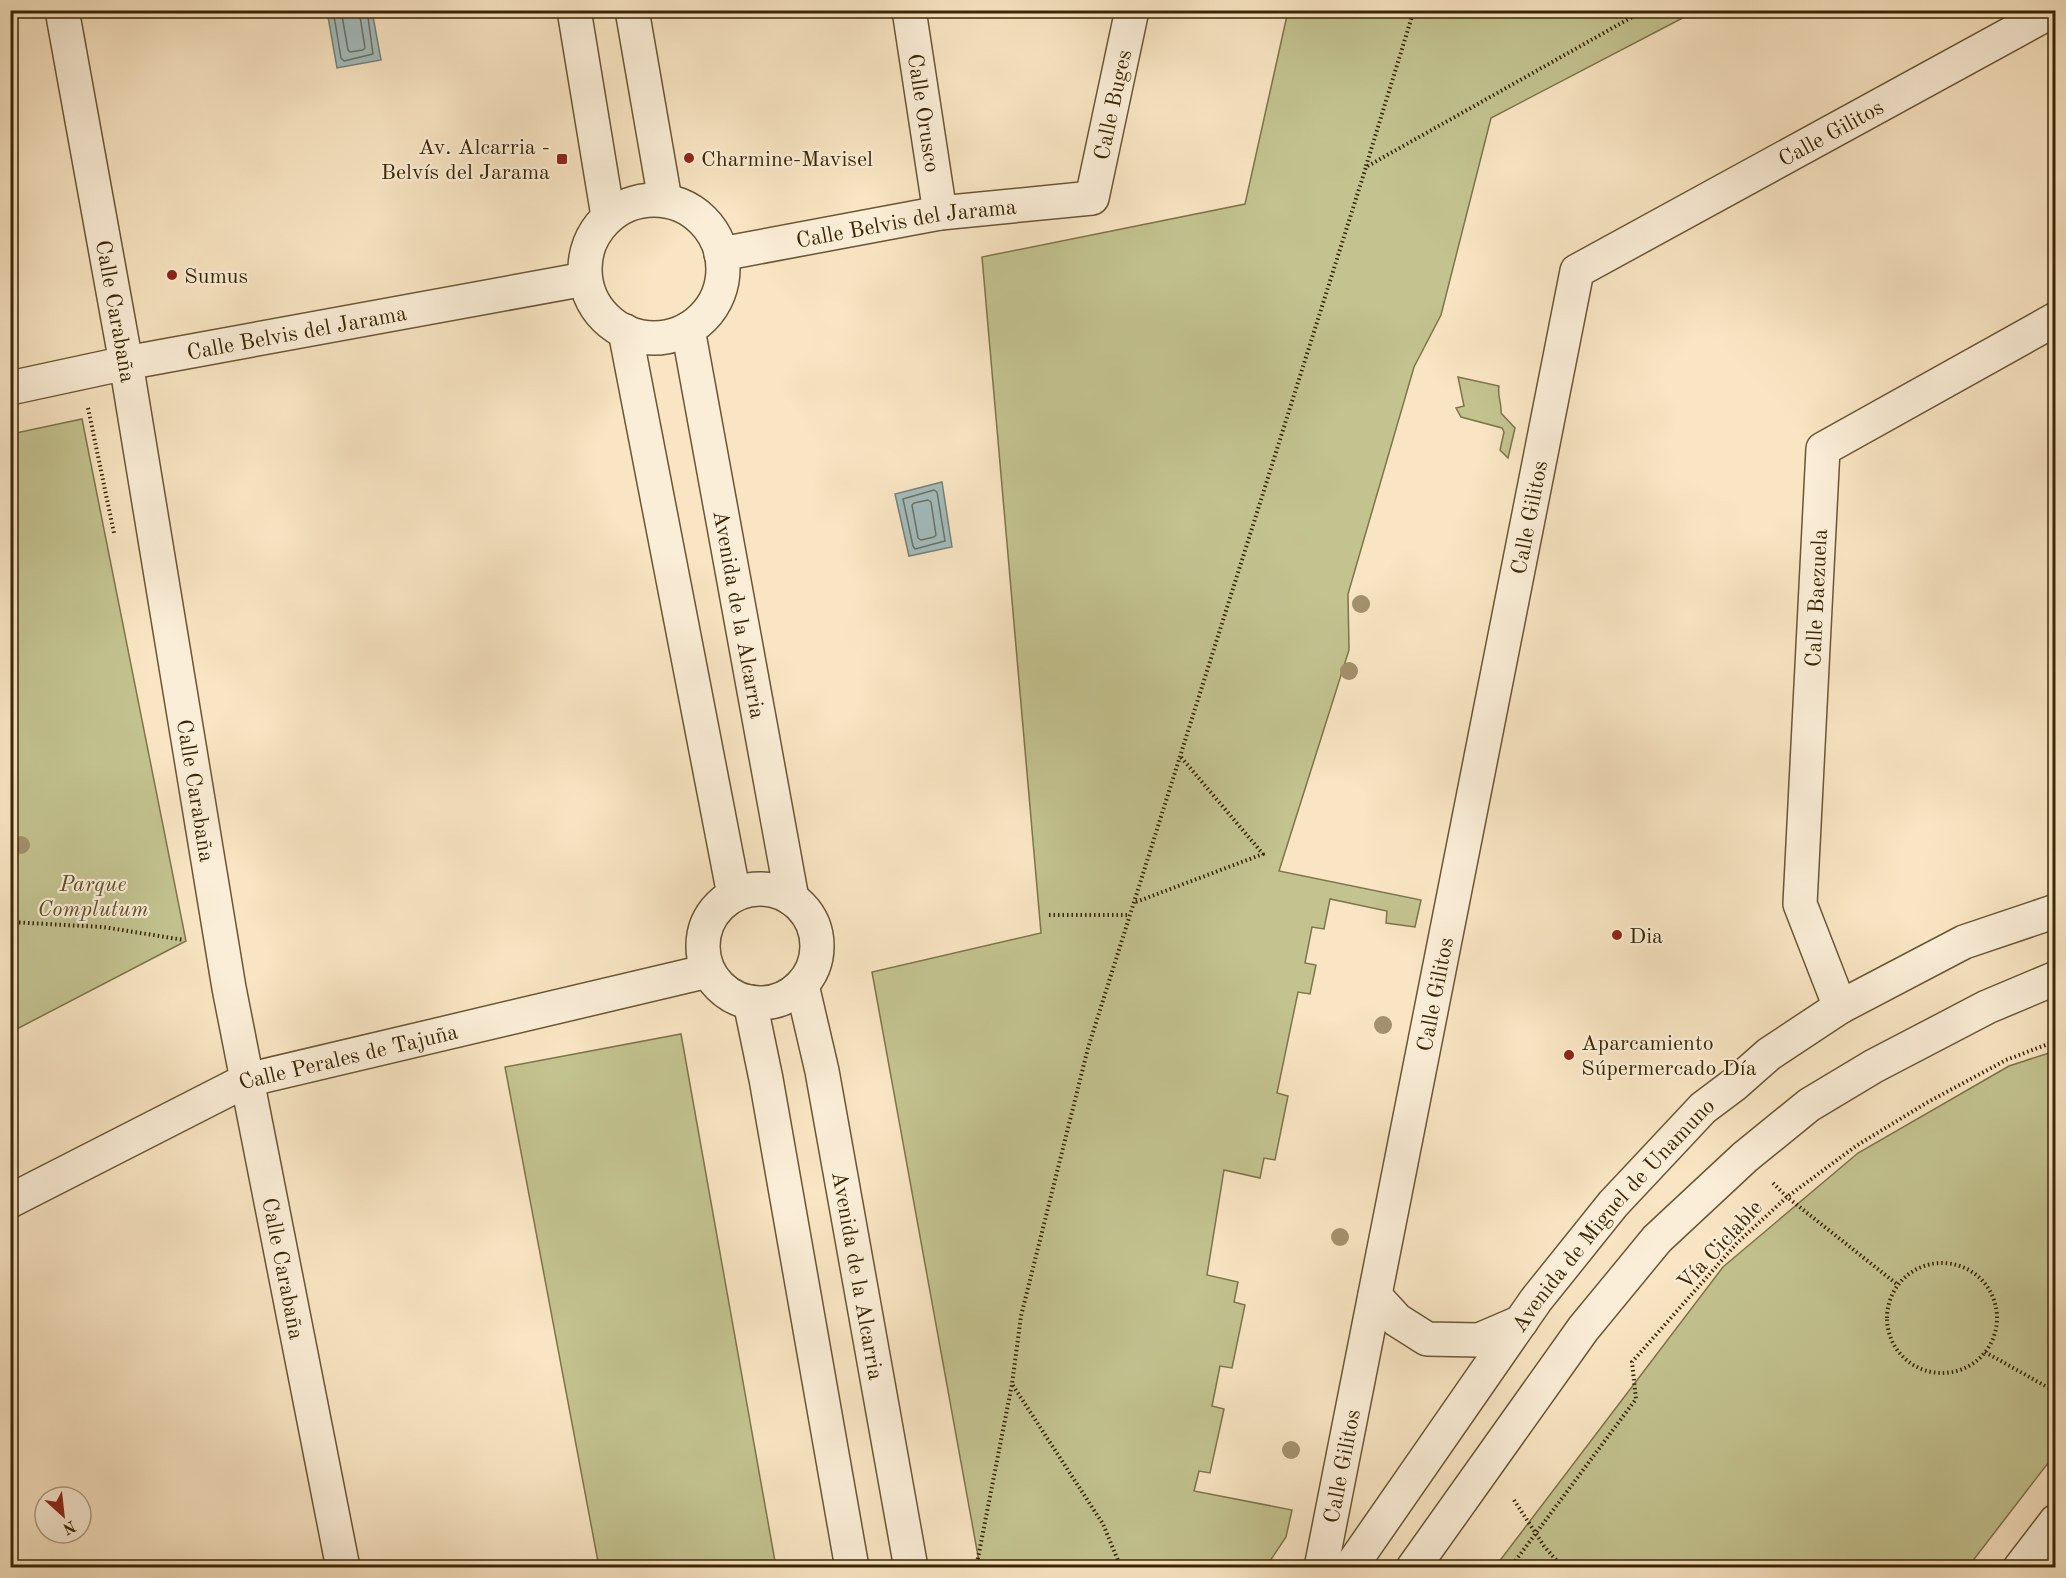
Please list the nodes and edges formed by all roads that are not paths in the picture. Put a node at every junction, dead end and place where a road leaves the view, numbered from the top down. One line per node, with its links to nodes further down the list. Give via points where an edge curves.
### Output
1 (62, 10): 16 (street, Calle Carabaña)
2 (574, 10): 10 (street)
3 (632, 10): 8 (street)
4 (909, 10): 9 (street, Calle Orusco)
5 (1132, 10): 7 (street, Calle Buges)
6 (2054, 10): 28 (street, Calle Gilitos, via 1577,271)
7 (1092, 198): 9 (street, Calle Belvis del Jarama)
8 (665, 200): 10 (street, via 645,200); 11 (street, via 702,218)
9 (940, 213): 11 (street, Calle Belvis del Jarama)
10 (608, 216): 12 (street, via 589,244)
11 (721, 254): 14 (street, via 723,276 717,297 705,315)
12 (585, 279): 15 (street, via 598,310); 16 (street, Calle Belvis del Jarama)
13 (2055, 319): 25 (street, Calle Baezuela, via 1823,449 1800,904)
14 (688, 329): 15 (street, via 657,338); 19 (street, Avenida de la Alcarria)
15 (625, 331): 18 (street)
16 (126, 363): 17 (street, Calle Belvis del Jarama); 26 (street, Calle Carabaña, via 228,988)
17 (10, 388)
18 (734, 895): 19 (street, via 763,889); 21 (street, via 712,915 706,928 703,942)
19 (792, 899): 23 (street, Avenida de la Alcarria, via 810,920 817,947 811,973)
20 (2055, 911): 25 (street, Avenida de Miguel de Unamuno, via 1964,942)
21 (708, 971): 24 (street, via 729,995); 26 (street, Calle Perales de Tajuña)
22 (2055, 978): 36 (street, Avenida de Miguel de Unamuno, via 1987,1007 1874,1066 1809,1105 1745,1157 1657,1239 1583,1329)
23 (802, 984): 24 (street, via 778,1000); 33 (street, Avenida de la Alcarria, via 822,1071)
24 (750, 1002): 32 (street)
25 (1840, 1007): 29 (street, Avenida de Miguel de Unamuno, via 1769,1054 1703,1108 1613,1204)
26 (247, 1080): 27 (street, Calle Perales de Tajuña); 31 (street, Calle Carabaña)
27 (10, 1201)
28 (1375, 1296): 29 (street, via 1397,1320 1427,1339 1479,1340); 34 (street, Calle Gilitos)
29 (1521, 1322): 35 (street, Avenida de Miguel de Unamuno)
30 (2055, 1521): 37 (street)
31 (344, 1568)
32 (852, 1568)
33 (911, 1568)
34 (1321, 1568)
35 (1350, 1568)
36 (1413, 1568)
37 (2020, 1568)

